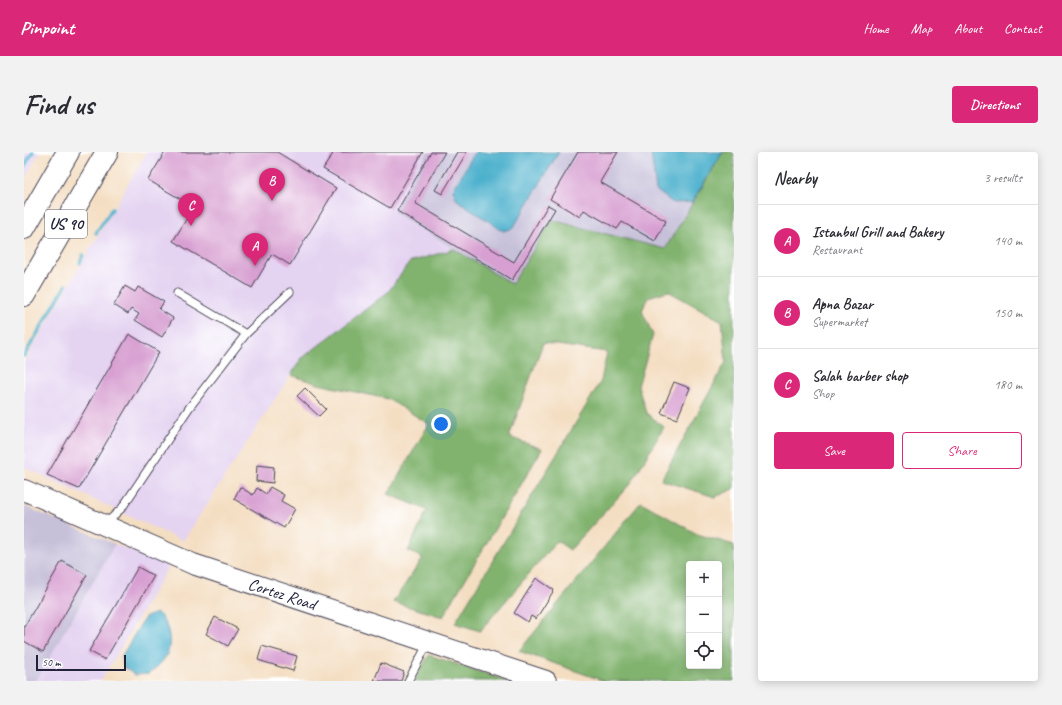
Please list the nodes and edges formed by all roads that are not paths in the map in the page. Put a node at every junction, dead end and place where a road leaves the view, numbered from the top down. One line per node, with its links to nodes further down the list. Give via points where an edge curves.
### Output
1 (68, 152): 3 (highway, US 90)
2 (107, 152): 6 (highway, US 90)
3 (24, 228)
4 (290, 292): 7 (lane)
5 (176, 293): 7 (lane)
6 (24, 295)
7 (246, 334): 9 (lane, via 189,408 122,508)
8 (24, 490): 9 (street, Cortez Road)
9 (105, 525): 10 (street, Cortez Road, via 193,564)
10 (428, 642): 11 (lane); 12 (street, Cortez Road)
11 (408, 681)
12 (546, 681)

